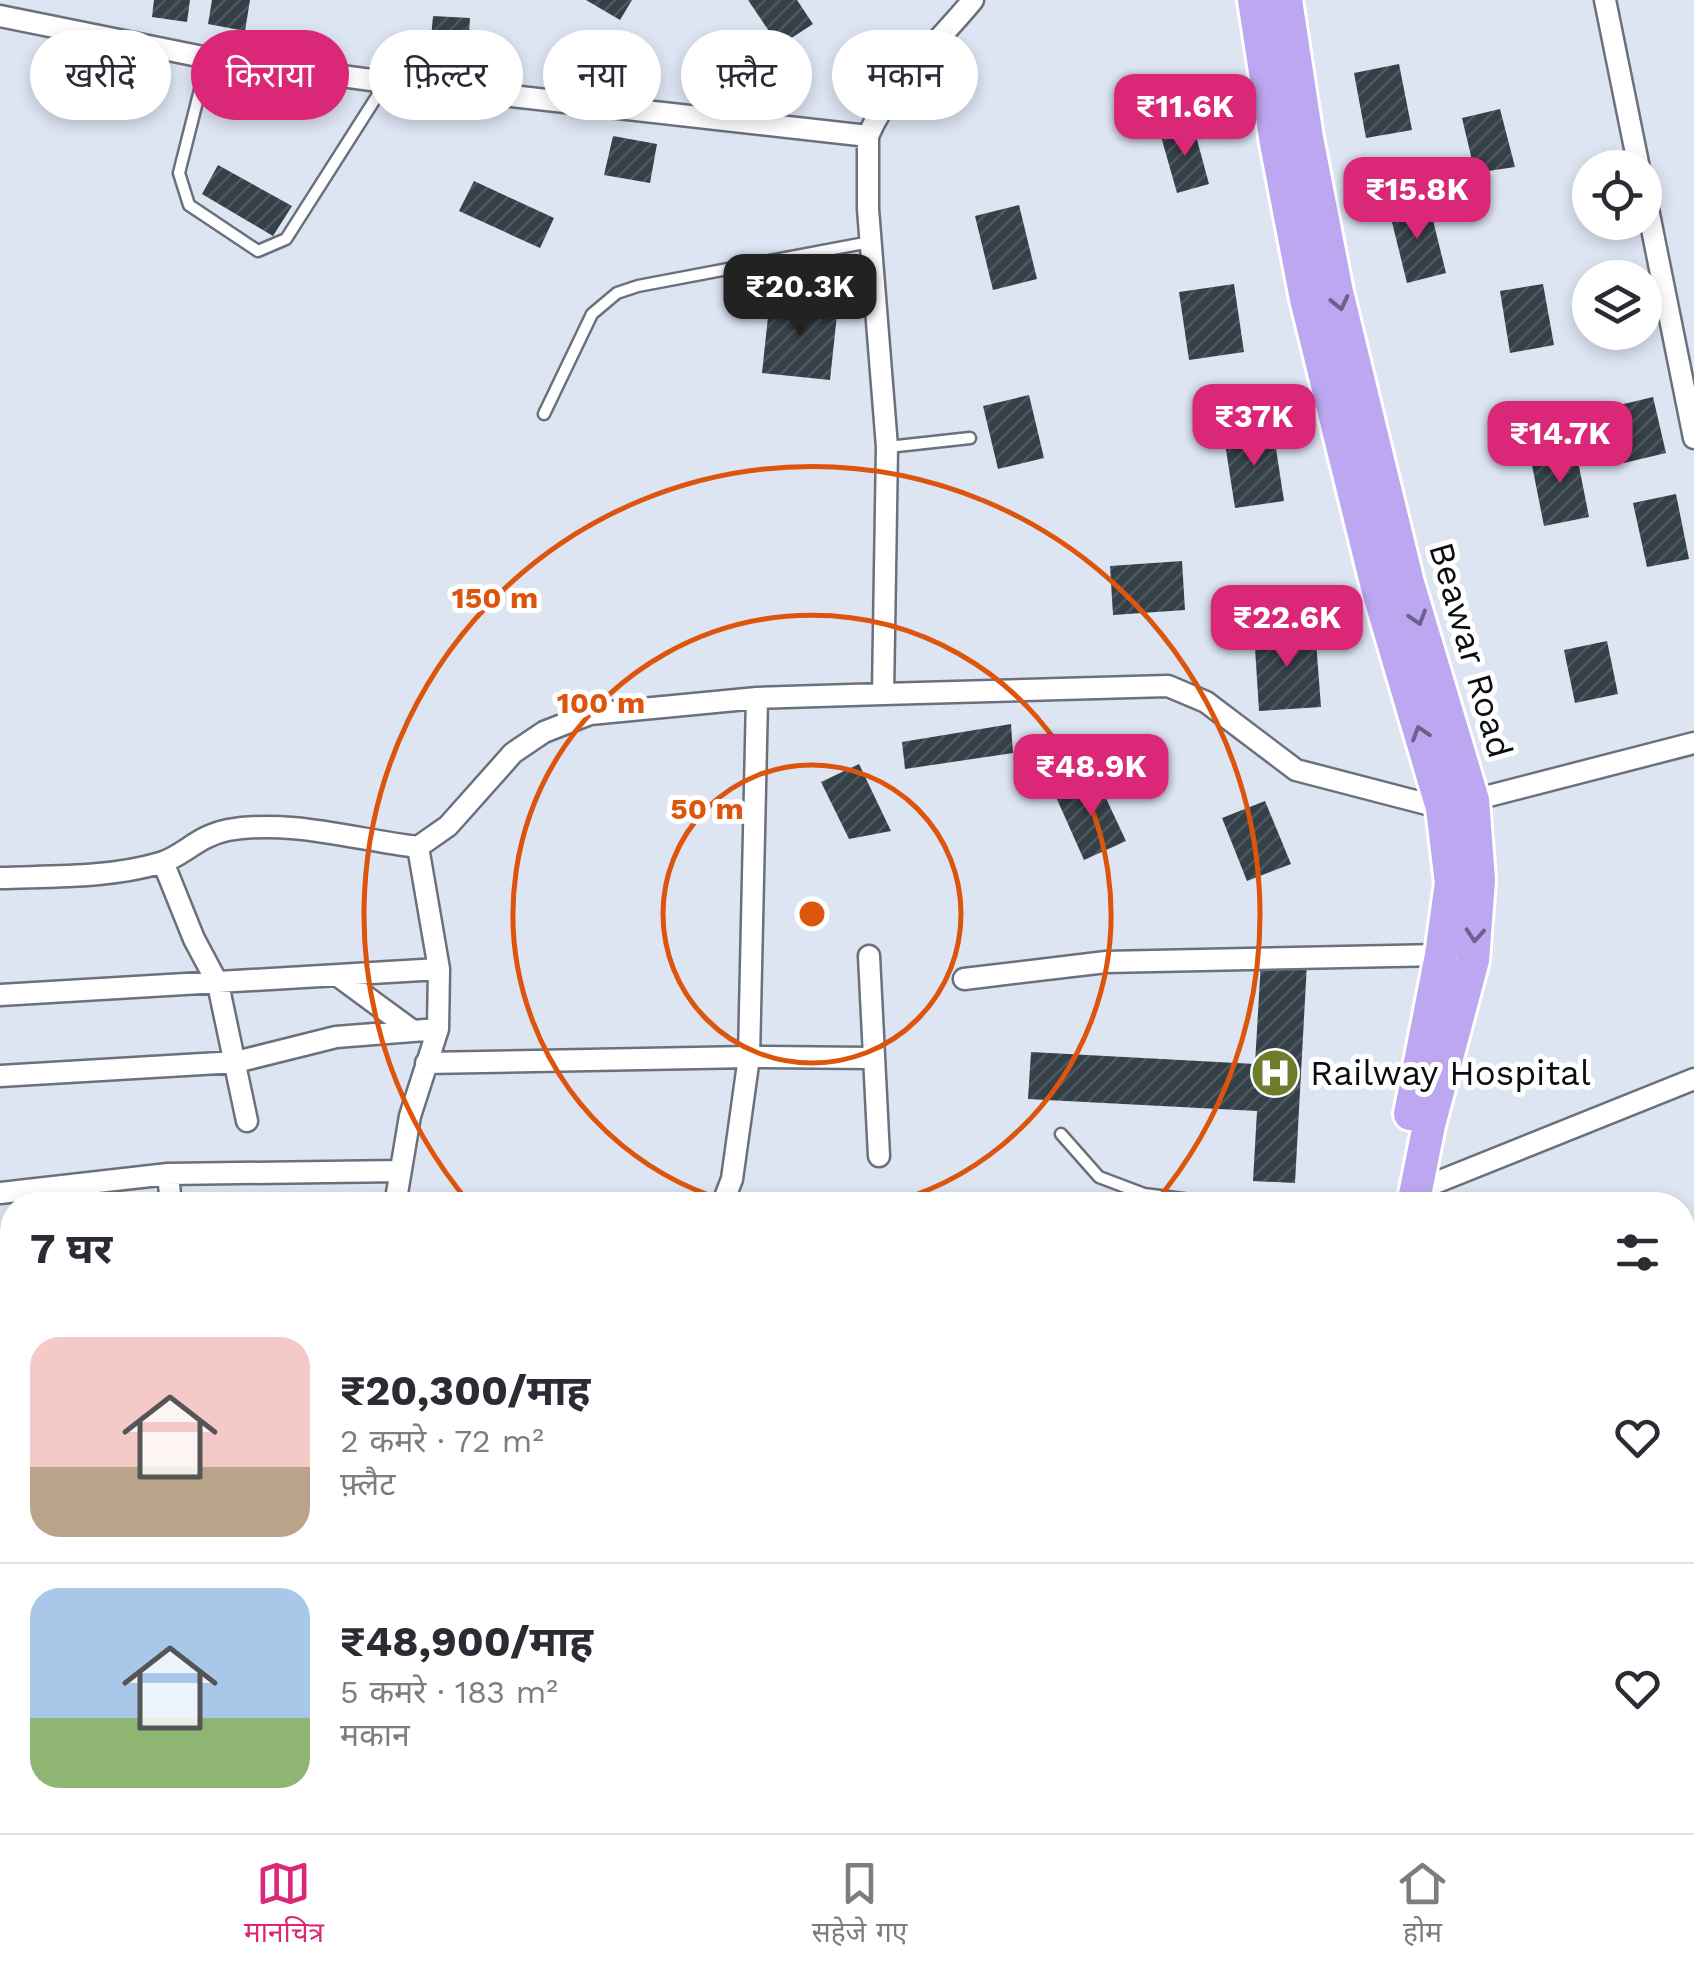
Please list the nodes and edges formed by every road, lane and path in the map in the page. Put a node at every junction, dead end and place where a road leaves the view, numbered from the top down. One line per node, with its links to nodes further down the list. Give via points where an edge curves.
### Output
1 (973, 0): 10 (street, via 901,82)
2 (1254, 0): 21 (main road, Beawar Road, one-way to 2, via 1378,591 1306,299)
3 (1286, 0): 21 (main road, Beawar Road, one-way to 21, via 1337,292)
4 (1605, 0): 11 (street)
5 (9, 12): 6 (street)
6 (191, 54)
7 (523, 97): 10 (street)
8 (369, 109): 9 (lane, via 286,238 258,251 189,206 179,173)
9 (192, 120)
10 (868, 136): 12 (street)
11 (1636, 150)
12 (870, 238): 14 (lane, via 617,294 592,314); 17 (street)
13 (1654, 240): 16 (street)
14 (544, 414)
15 (970, 438): 17 (lane)
16 (1694, 438)
17 (887, 447): 18 (street)
18 (883, 694): 19 (street); 21 (street, via 1168,686 1206,702 1296,770)
19 (758, 698): 22 (street, via 590,714 544,732 512,754 448,826); 34 (street)
20 (1694, 743): 21 (street)
21 (1457, 804): 25 (main road, Beawar Road); 41 (main road, Beawar Road, one-way to 41, via 1479,880 1472,960)
22 (418, 847): 23 (street, via 278,826 227,830); 27 (street)
23 (163, 862): 24 (street); 30 (street)
24 (0, 878)
25 (1441, 955): 29 (street, via 1106,962); 41 (main road, Beawar Road)
26 (868, 956): 35 (street)
27 (439, 969): 28 (street); 32 (street)
28 (338, 976): 30 (street); 33 (street)
29 (964, 979)
30 (218, 984): 31 (street); 36 (street)
31 (0, 995)
32 (438, 1029): 33 (street); 37 (street)
33 (413, 1031): 36 (street, via 336,1036)
34 (749, 1057): 35 (street); 37 (street); 49 (street)
35 (872, 1058): 43 (street)
36 (236, 1062): 38 (street); 40 (street)
37 (423, 1071): 44 (street)
38 (0, 1076)
39 (1694, 1079): 52 (street)
40 (247, 1121)
41 (1419, 1121): 51 (main road, Beawar Road)
42 (1061, 1134): 50 (lane, via 1100,1177)
43 (879, 1156)
44 (400, 1171): 45 (street); 48 (street)
45 (168, 1174): 46 (street); 47 (street)
46 (91, 1192)
47 (170, 1192)
48 (397, 1192)
49 (727, 1192)
50 (1139, 1192)
51 (1407, 1192)
52 (1412, 1192)

